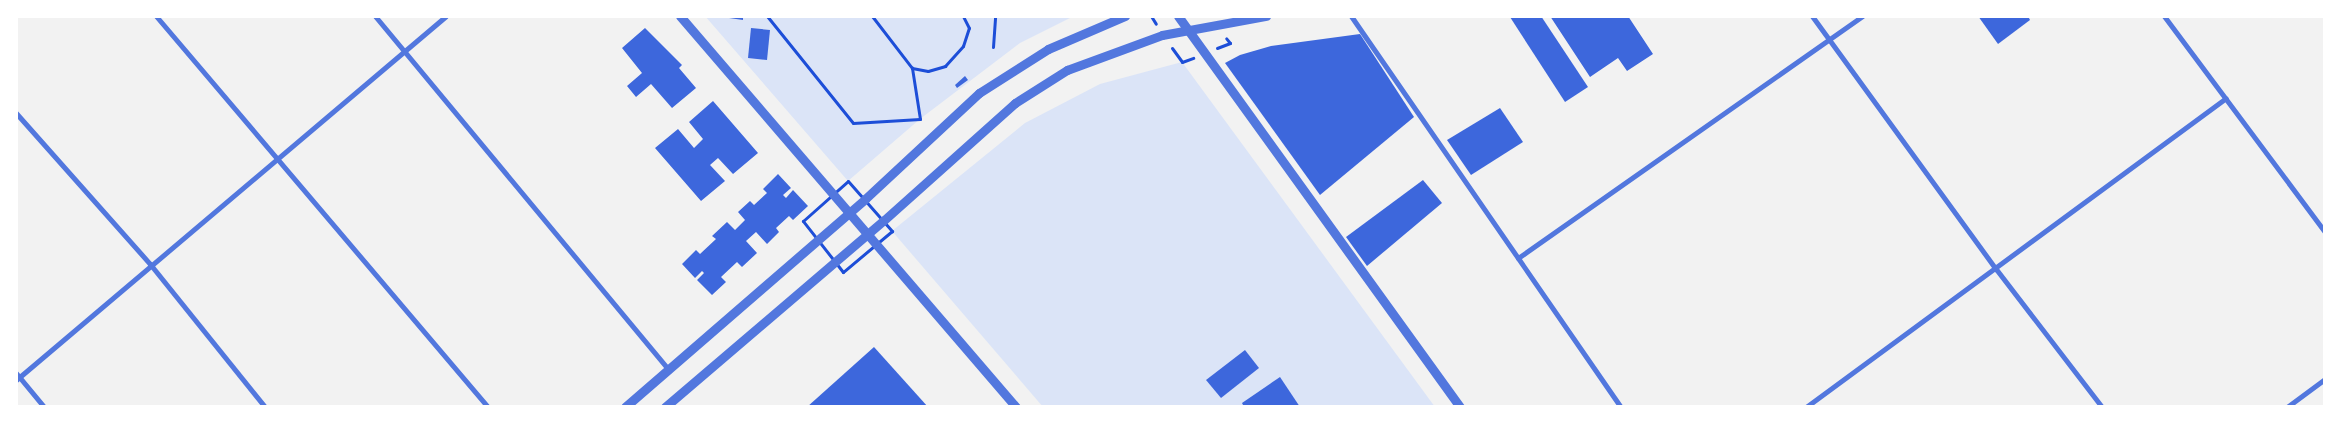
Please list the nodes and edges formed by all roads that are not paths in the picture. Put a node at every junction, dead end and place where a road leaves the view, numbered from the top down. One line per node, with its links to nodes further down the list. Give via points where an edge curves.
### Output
1 (156, 16): 17 (street)
2 (375, 16): 14 (street)
3 (446, 16): 14 (street)
4 (680, 16): 18 (street)
5 (1125, 16): 18 (street, via 1048,48 979,93)
6 (1178, 16): 12 (street)
7 (1266, 16): 12 (street)
8 (1351, 16): 21 (street)
9 (1812, 16): 13 (street)
10 (1862, 16): 13 (street)
11 (2164, 16): 15 (street)
12 (1188, 30): 20 (street, via 1162,35 1067,70 1015,103); 33 (street)
13 (1828, 40): 21 (street); 23 (street)
14 (403, 52): 17 (street); 24 (street)
15 (2226, 98): 19 (street); 23 (street)
16 (16, 112): 22 (street)
17 (280, 159): 22 (street); 29 (street)
18 (847, 213): 20 (street); 24 (street)
19 (2325, 232)
20 (866, 236): 31 (street); 32 (street)
21 (1518, 258): 34 (street)
22 (150, 264): 25 (street); 28 (street)
23 (1996, 269): 35 (street); 36 (street)
24 (668, 369): 30 (street)
25 (17, 376): 27 (street)
26 (2325, 379): 37 (street)
27 (44, 407)
28 (265, 407)
29 (488, 407)
30 (625, 407)
31 (665, 407)
32 (1016, 407)
33 (1460, 407)
34 (1621, 407)
35 (1806, 407)
36 (2102, 407)
37 (2287, 407)

